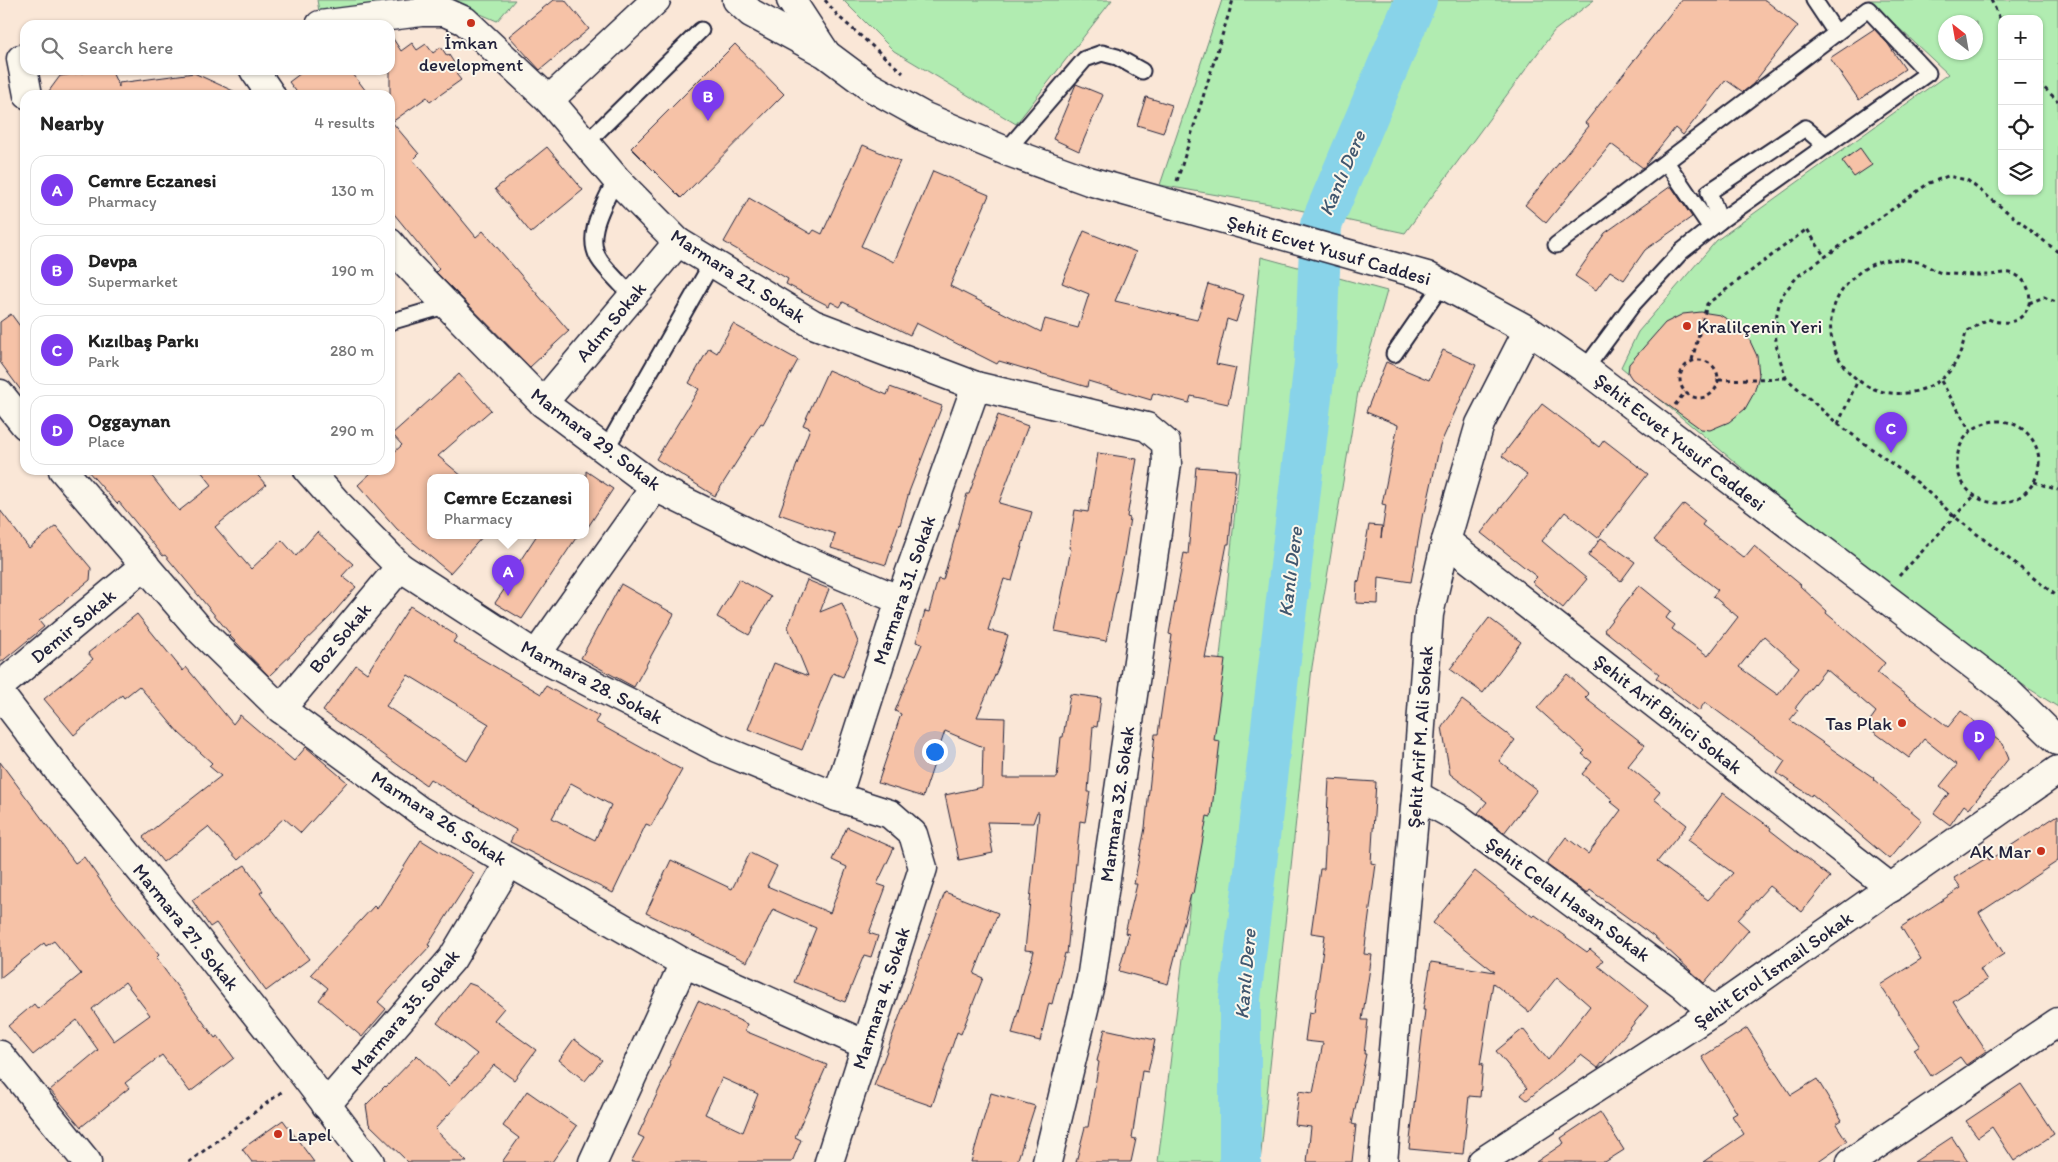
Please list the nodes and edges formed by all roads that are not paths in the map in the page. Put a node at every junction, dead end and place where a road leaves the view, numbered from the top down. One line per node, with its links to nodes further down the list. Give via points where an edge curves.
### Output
1 (671, 0): 5 (street)
2 (737, 0): 9 (street, via 751,14)
3 (791, 0): 9 (street)
4 (1814, 0): 8 (lane)
5 (650, 7): 17 (street)
6 (359, 20): 17 (street, Marmara 21. Sokak, via 445,12 465,21)
7 (702, 30): 18 (lane)
8 (1836, 33): 19 (lane, via 1868,9 1928,73); 21 (lane)
9 (826, 54): 20 (street, Şehit Ecvet Yusuf Caddesi, via 869,86 925,117)
10 (15, 60): 12 (street)
11 (1142, 71): 20 (lane, via 1117,57 1102,53 1085,59)
12 (20, 73)
13 (21, 75): 15 (street)
14 (257, 75): 16 (street)
15 (26, 90)
16 (268, 90)
17 (549, 100): 18 (street, Marmara 21. Sokak)
18 (585, 144): 22 (street, Marmara 21. Sokak)
19 (1826, 146): 23 (lane); 23 (lane, via 1805,128 1709,192)
20 (1006, 151): 28 (street, Şehit Ecvet Yusuf Caddesi, via 1089,181)
21 (1666, 162): 23 (lane); 25 (lane)
22 (616, 179): 24 (street, Marmara 21. Sokak); 29 (lane, via 593,232 594,247 599,261)
23 (1716, 224): 34 (lane, via 1682,251 1633,304)
24 (678, 242): 27 (street, Marmara 21. Sokak); 29 (street, Adım Sokak)
25 (1556, 245)
26 (395, 249): 30 (street, Marmara 29. Sokak)
27 (712, 263): 35 (street, Marmara 21. Sokak, via 813,324); 40 (lane)
28 (1435, 280): 32 (street, Şehit Ecvet Yusuf Caddesi); 33 (lane)
29 (632, 296): 37 (street, Adım Sokak)
30 (448, 305): 31 (lane); 37 (street, Marmara 29. Sokak)
31 (395, 321)
32 (1528, 330): 34 (street, Şehit Ecvet Yusuf Caddesi); 44 (street, Şehit Arif M. Ali Sokak, via 1480,424)
33 (1394, 354)
34 (1585, 369): 50 (street, Şehit Ecvet Yusuf Caddesi)
35 (976, 386): 39 (street, Marmara 21. Sokak, via 1147,427); 47 (street, Marmara 31. Sokak)
36 (0, 394): 38 (street)
37 (543, 403): 40 (street, Marmara 29. Sokak)
38 (20, 419)
39 (1166, 443): 71 (street, Marmara 32. Sokak, via 1167,464 1090,980)
40 (606, 449): 43 (street, Marmara 29. Sokak)
41 (67, 475): 45 (street, Marmara 26. Sokak)
42 (312, 475): 46 (street, Marmara 28. Sokak)
43 (655, 487): 47 (street, Marmara 29. Sokak, via 796,556); 48 (street)
44 (1446, 541): 56 (street, Şehit Arif M. Ali Sokak, via 1429,614); 60 (street, Şehit Arif Binici Sokak)
45 (145, 566): 49 (street, Demir Sokak); 52 (street, Marmara 26. Sokak, via 201,631)
46 (400, 566): 48 (street, Marmara 28. Sokak); 52 (street, Boz Sokak)
47 (900, 600): 57 (street, Marmara 31. Sokak)
48 (536, 655): 57 (street, Marmara 28. Sokak, via 718,748)
49 (0, 686)
50 (2006, 690): 53 (street, Şehit Ecvet Yusuf Caddesi); 54 (street, Şehit Ecvet Yusuf Caddesi)
51 (0, 694): 66 (street, Marmara 27. Sokak)
52 (281, 708): 59 (street, Marmara 26. Sokak, via 420,810)
53 (2058, 715)
54 (2058, 741)
55 (2058, 770): 60 (street, Şehit Erol İsmail Sokak)
56 (1416, 795): 62 (street, Şehit Celal Hasan Sokak, via 1458,818 1682,984); 72 (street, Şehit Arif M. Ali Sokak)
57 (837, 797): 58 (street, Marmara 28. Sokak, via 890,814)
58 (914, 834): 64 (street, Marmara 4. Sokak, via 923,868)
59 (509, 863): 61 (street, Marmara 26. Sokak); 66 (street, Marmara 35. Sokak, via 452,959)
60 (1891, 888): 62 (street, Şehit Erol İsmail Sokak)
61 (684, 963): 64 (street, Marmara 26. Sokak); 69 (street)
62 (1713, 1012): 73 (street, Şehit Erol İsmail Sokak)
63 (2058, 1022): 74 (street)
64 (866, 1045): 70 (street, Marmara 4. Sokak)
65 (0, 1054): 67 (street)
66 (326, 1105): 68 (street, Marmara 27. Sokak)
67 (87, 1162)
68 (370, 1162)
69 (592, 1162)
70 (829, 1162)
71 (1047, 1162)
72 (1383, 1162)
73 (1482, 1162)
74 (1851, 1162)

